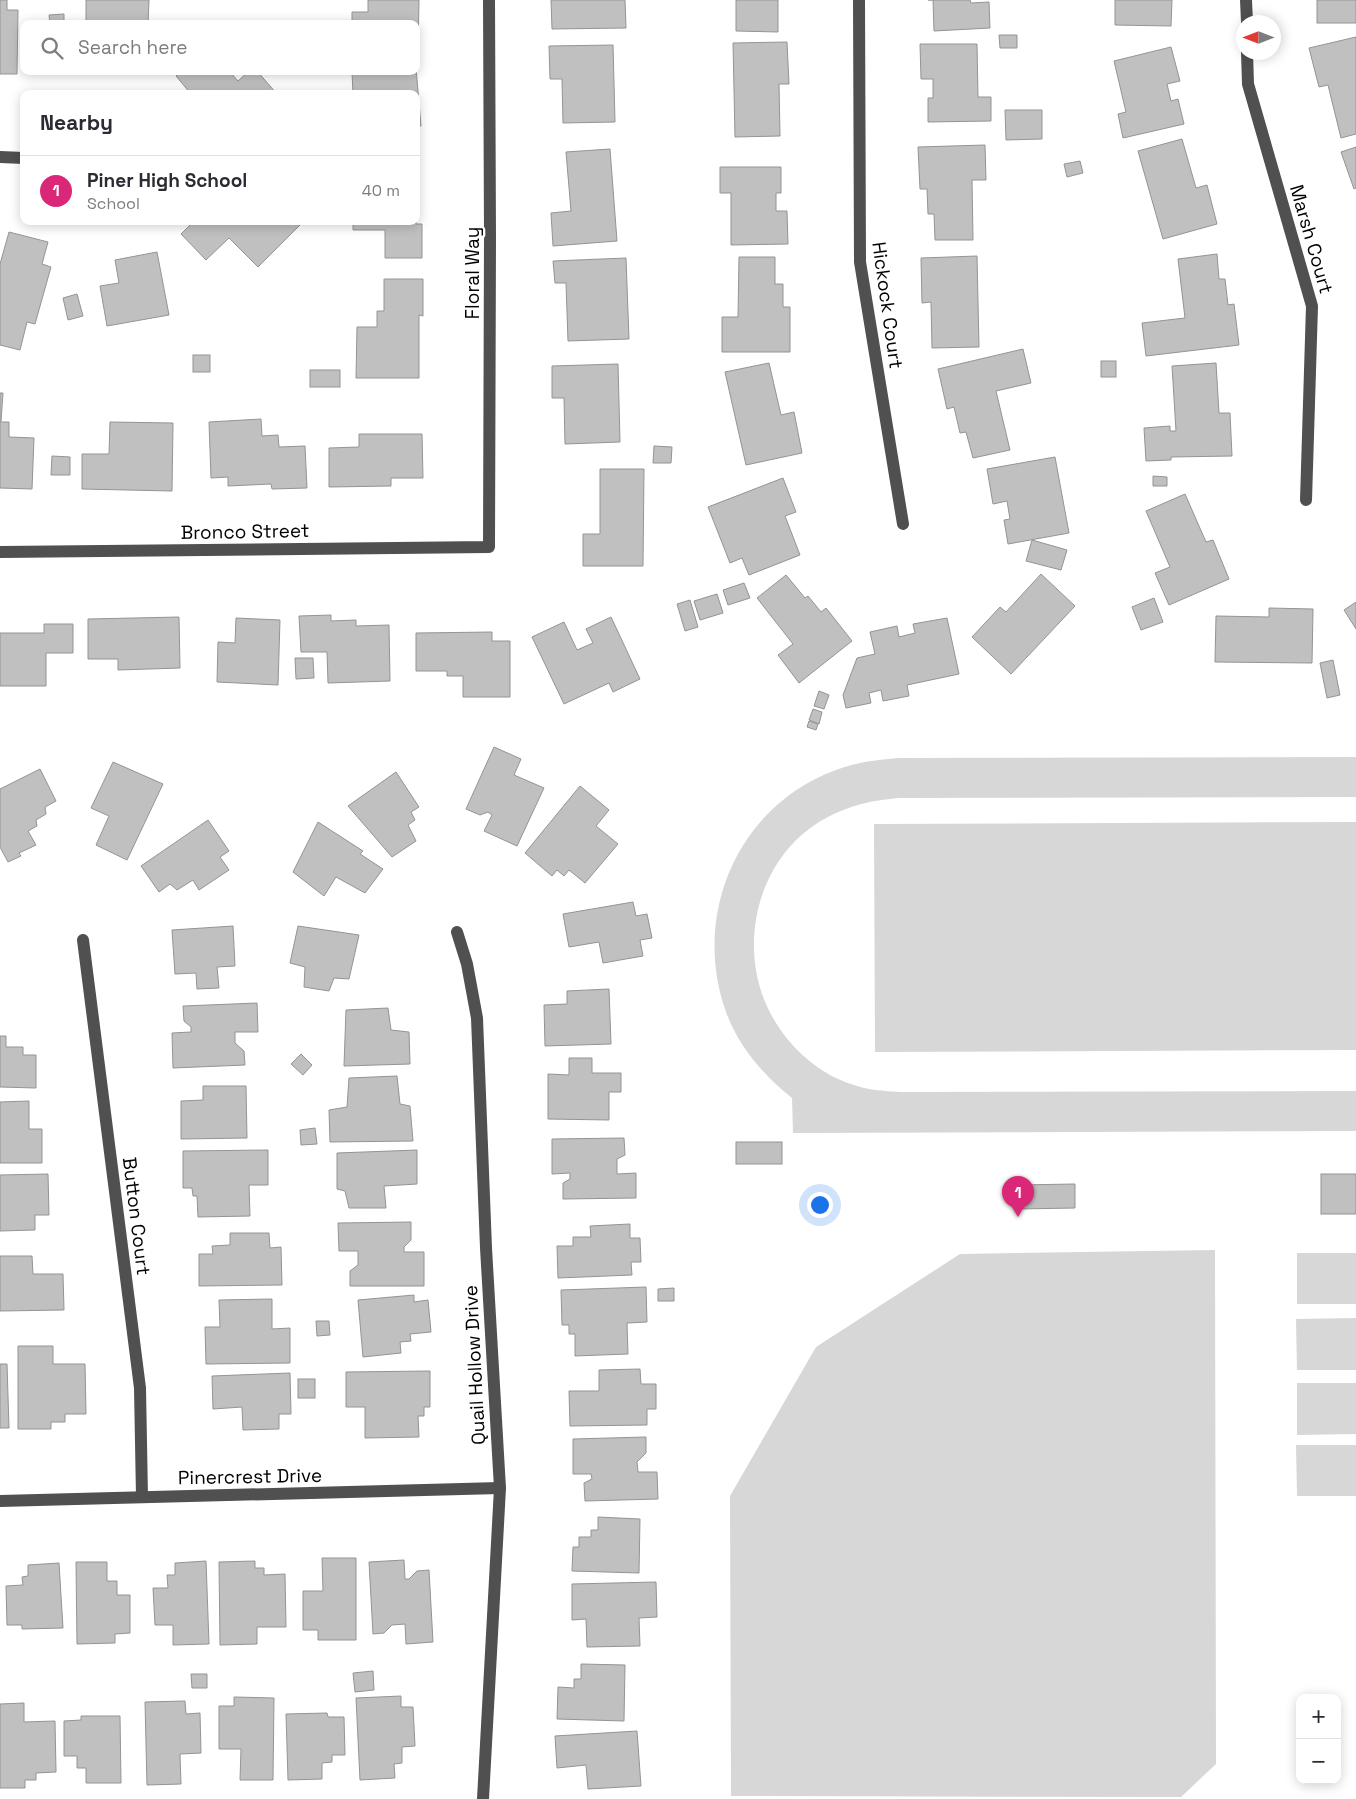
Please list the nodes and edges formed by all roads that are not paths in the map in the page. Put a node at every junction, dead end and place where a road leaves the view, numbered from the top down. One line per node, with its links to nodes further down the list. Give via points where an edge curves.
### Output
1 (489, 0): 10 (street, Floral Way)
2 (859, 0): 9 (street, Hickock Court, via 860,262)
3 (1246, 0): 4 (street)
4 (1247, 15)
5 (1248, 60): 8 (street, Marsh Court, via 1248,84 1312,306)
6 (0, 157): 7 (street)
7 (20, 158)
8 (1306, 500)
9 (903, 524)
10 (490, 547): 11 (street, Bronco Street)
11 (0, 552)
12 (457, 932): 14 (street, Quail Hollow Drive, via 467,964 476,1018)
13 (83, 940): 15 (street, Button Court, via 140,1388)
14 (500, 1488): 15 (street, Pinercrest Drive); 17 (street, Quail Hollow Drive)
15 (142, 1497): 16 (street, Pinercrest Drive)
16 (0, 1501)
17 (483, 1799)

